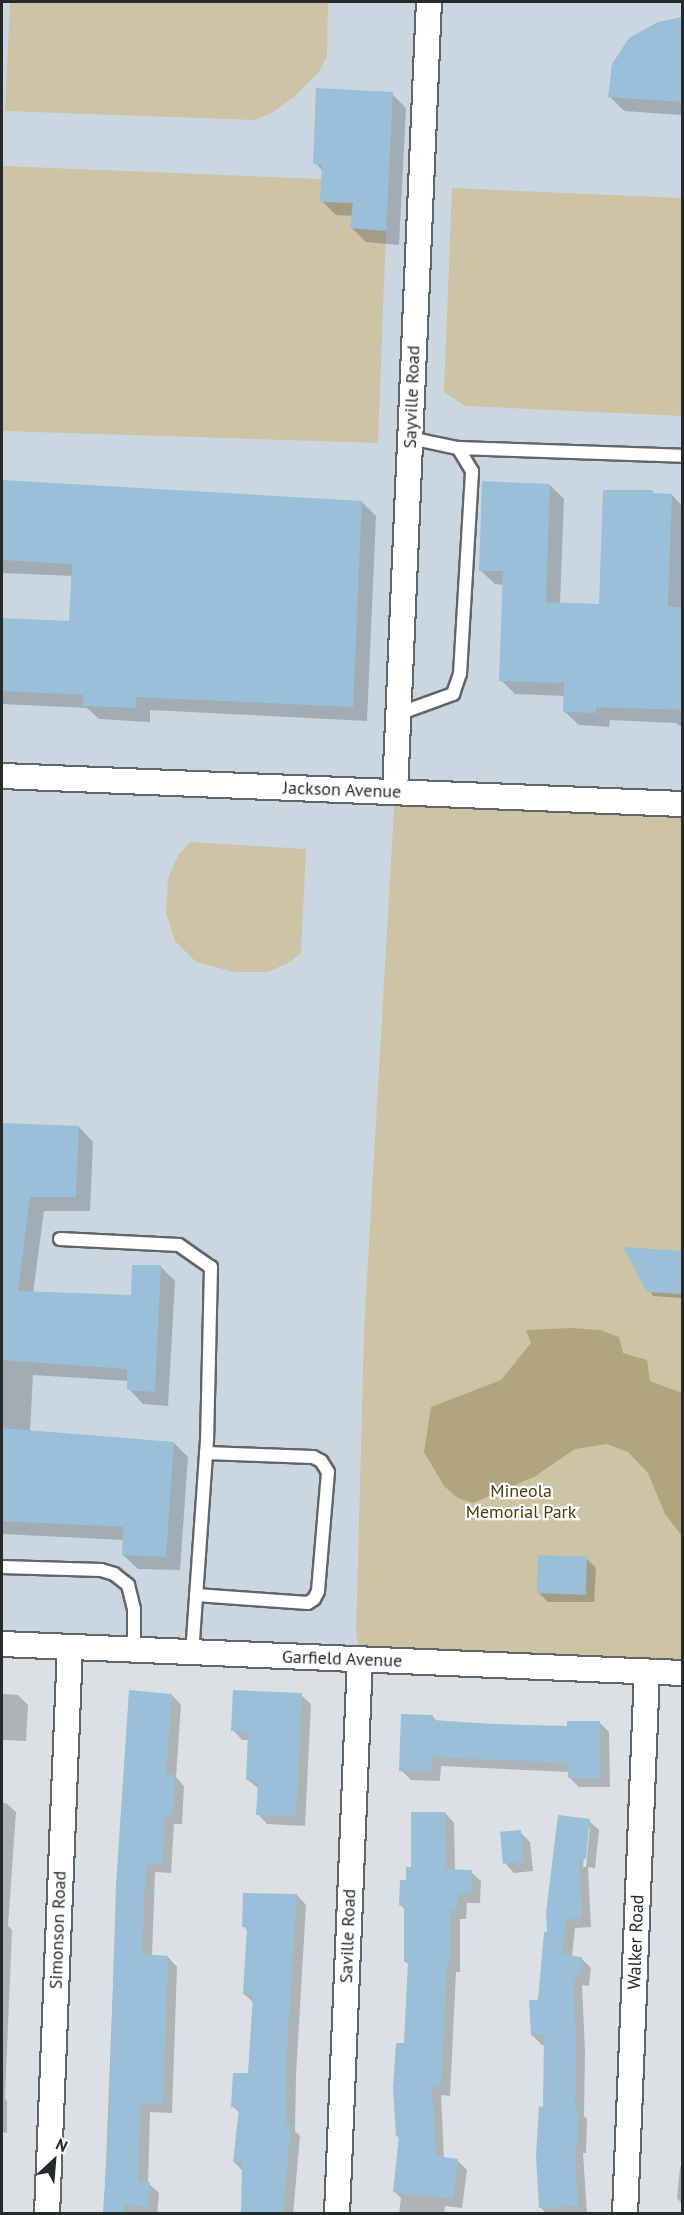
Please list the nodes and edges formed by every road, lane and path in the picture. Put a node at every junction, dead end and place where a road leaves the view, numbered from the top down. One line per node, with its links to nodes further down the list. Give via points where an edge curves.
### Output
1 (429, 2): 2 (street, Sayville Road)
2 (410, 438): 3 (lane); 5 (street, Sayville Road)
3 (458, 447): 4 (lane); 5 (lane, via 472,471 459,674 453,694)
4 (682, 456)
5 (399, 714): 7 (street, Sayville Road)
6 (2, 776): 7 (street, Jackson Avenue)
7 (395, 792): 8 (street, Jackson Avenue)
8 (682, 804)
9 (60, 1239): 10 (lane, via 179,1245 211,1267)
10 (206, 1453): 12 (lane); 12 (lane, via 313,1457 328,1472 318,1591 314,1599 308,1604)
11 (2, 1567): 15 (lane, via 100,1570 114,1574 128,1586 134,1609)
12 (196, 1595): 16 (lane)
13 (2, 1644): 14 (street, Garfield Avenue)
14 (70, 1647): 15 (street, Garfield Avenue); 20 (street, Simonson Road)
15 (134, 1650): 16 (street, Garfield Avenue)
16 (192, 1653): 17 (street, Garfield Avenue)
17 (360, 1659): 18 (street, Garfield Avenue); 21 (street, Saville Road)
18 (647, 1671): 19 (street, Garfield Avenue); 22 (street, Walker Road)
19 (682, 1673)
20 (46, 2214)
21 (337, 2214)
22 (625, 2214)

